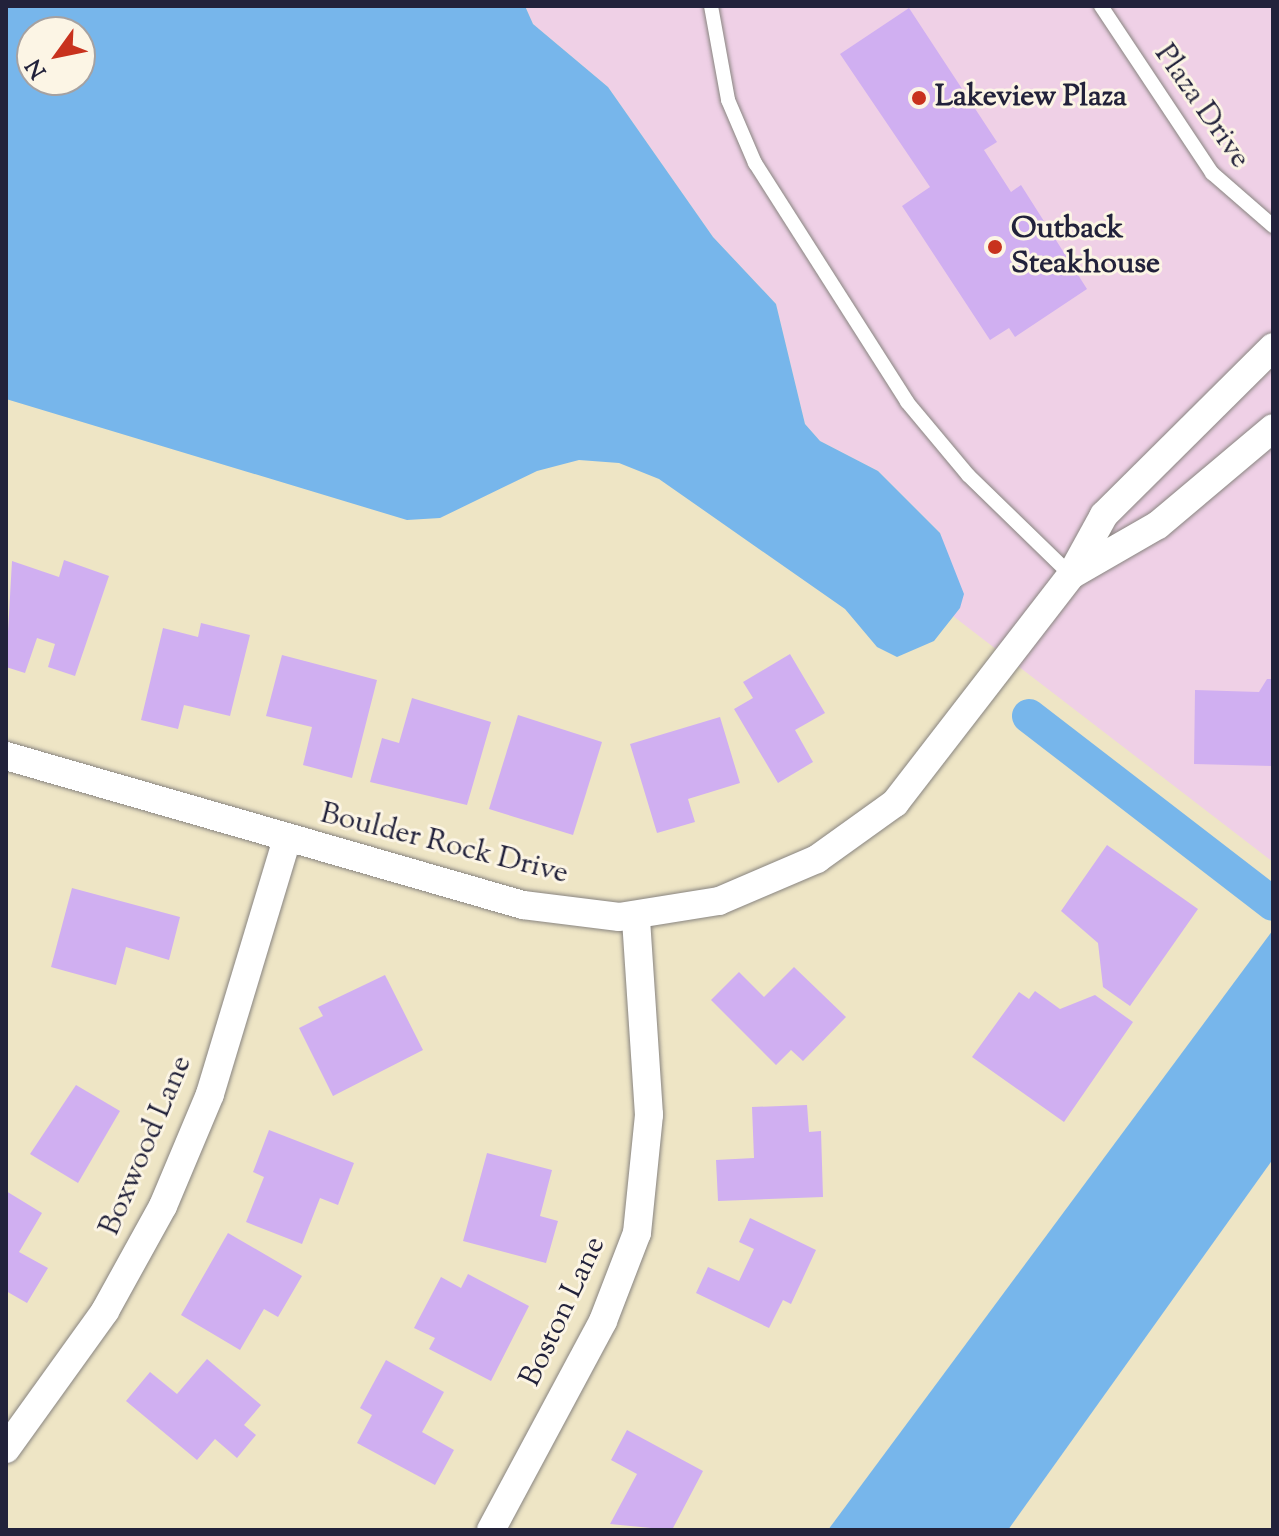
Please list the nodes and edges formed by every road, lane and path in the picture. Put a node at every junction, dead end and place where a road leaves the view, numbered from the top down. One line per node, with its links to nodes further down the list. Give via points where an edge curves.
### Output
1 (711, 6): 6 (lane, via 717,62 738,131 797,229 939,444)
2 (1101, 6): 3 (lane, Plaza Drive, via 1212,173)
3 (1273, 226)
4 (1273, 347): 6 (street, Boulder Rock Drive, via 1125,491)
5 (1273, 428): 6 (street, Boulder Rock Drive, via 1158,525)
6 (1071, 575): 9 (street, Boulder Rock Drive, via 930,761 866,829 766,885)
7 (6, 756): 8 (street, Boulder Rock Drive)
8 (287, 839): 9 (street, Boulder Rock Drive, via 523,905); 10 (street, Boxwood Lane, via 210,1094 163,1206 98,1322)
9 (636, 917): 11 (street, Boston Lane, via 649,1115 637,1233 603,1321)
10 (6, 1449)
11 (491, 1530)

